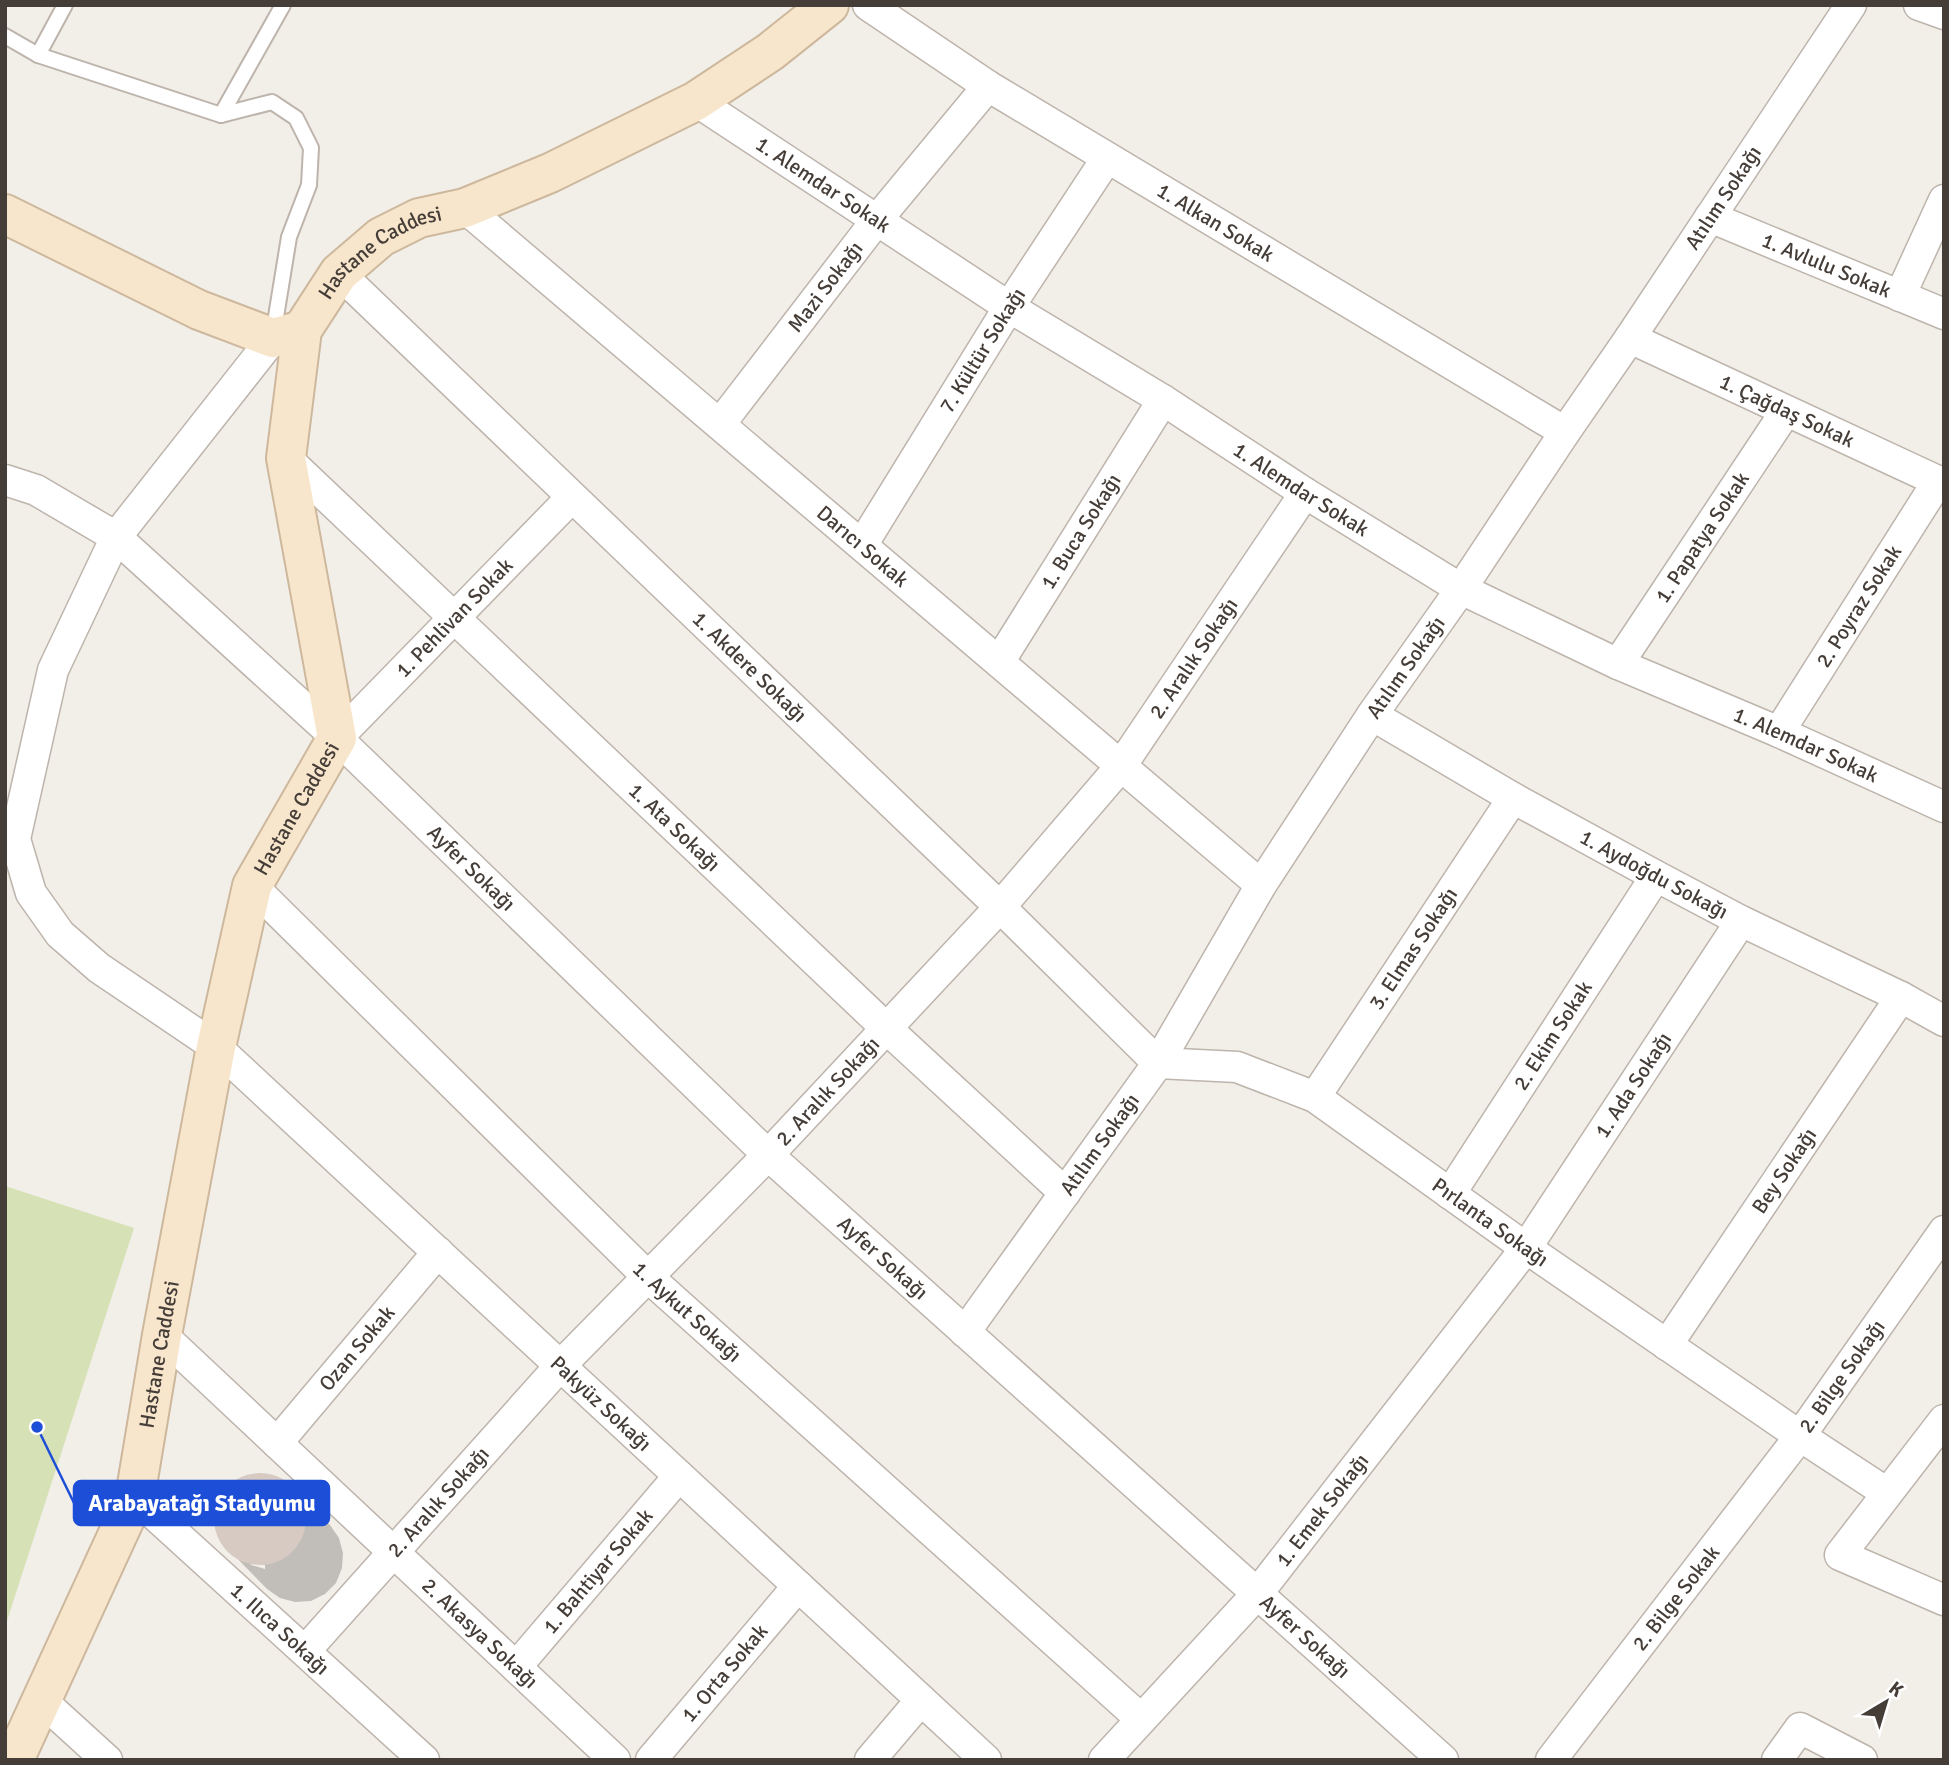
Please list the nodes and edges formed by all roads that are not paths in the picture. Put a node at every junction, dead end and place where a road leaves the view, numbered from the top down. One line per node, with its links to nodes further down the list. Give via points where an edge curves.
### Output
1 (65, 5): 9 (lane)
2 (283, 5): 12 (lane)
3 (829, 5): 11 (main road, Hastane Caddesi, via 770,52)
4 (868, 5): 10 (street, 1. Alkan Sokak)
5 (1852, 5): 17 (street, Atılım Sokağı)
6 (1919, 5): 7 (street)
7 (1944, 14)
8 (5, 36): 9 (lane)
9 (38, 55): 12 (lane)
10 (988, 86): 13 (street, 1. Alkan Sokak); 18 (street, Mazi Sokağı)
11 (696, 101): 15 (main road, Hastane Caddesi, via 550,173); 18 (street, 1. Alemdar Sokak)
12 (221, 115): 23 (lane, via 272,102 296,118 311,148 309,185 289,237)
13 (1107, 158): 21 (street, 7. Kültür Sokağı); 28 (street, 1. Alkan Sokak)
14 (1944, 200): 20 (street)
15 (465, 208): 19 (main road, Hastane Caddesi, via 419,218 381,237); 27 (street, Darıcı Sokak)
16 (5, 214): 23 (main road, via 199,310)
17 (1710, 217): 20 (street, 1. Avlulu Sokak); 24 (street, Atılım Sokağı)
18 (876, 221): 21 (street, 1. Alemdar Sokak); 27 (street, Mazi Sokağı)
19 (339, 273): 23 (main road, Hastane Caddesi); 33 (street, 1. Akdere Sokağı)
20 (1900, 296): 22 (street, 1. Avlulu Sokak)
21 (1009, 307): 25 (street, 1. Alemdar Sokak); 35 (street, 7. Kültür Sokağı)
22 (1944, 314)
23 (287, 334): 29 (main road, Hastane Caddesi); 34 (street, Pakyüz Sokağı)
24 (1630, 338): 26 (street, 1. Çağdaş Sokak); 28 (street, Atılım Sokağı)
25 (1163, 400): 32 (street, 1. Alemdar Sokak); 38 (street, 1. Buca Sokağı)
26 (1786, 411): 31 (street, 1. Çağdaş Sokak); 39 (street, 1. Papatya Sokak)
27 (720, 424): 35 (street, Darıcı Sokak)
28 (1564, 432): 36 (street, Atılım Sokağı)
29 (286, 458): 37 (street, 1. Ata Sokağı); 42 (main road, Hastane Caddesi)
30 (5, 480): 34 (street, Ayfer Sokağı, via 36,490)
31 (1941, 482): 41 (street, 2. Poyraz Sokak)
32 (1305, 493): 36 (street, 1. Alemdar Sokak); 43 (street, 2. Aralık Sokağı)
33 (572, 496): 37 (street, 1. Pehlivan Sokak); 49 (street, 1. Akdere Sokağı)
34 (116, 537): 42 (street, Ayfer Sokağı); 54 (street, Pakyüz Sokağı, via 53,670 15,839 30,893 60,934 99,968)
35 (862, 545): 38 (street, Darıcı Sokak)
36 (1461, 589): 39 (street, 1. Alemdar Sokak); 40 (street, Atılım Sokağı)
37 (454, 618): 42 (street, 1. Pehlivan Sokak); 53 (street, 1. Ata Sokağı)
38 (999, 662): 43 (street, Darıcı Sokak)
39 (1618, 664): 41 (street, 1. Alemdar Sokak)
40 (1372, 715): 45 (street, 1. Aydoğdu Sokağı); 47 (street, Atılım Sokağı)
41 (1779, 732): 44 (street, 1. Alemdar Sokak)
42 (337, 738): 48 (main road, Hastane Caddesi); 57 (street, Ayfer Sokağı)
43 (1121, 766): 47 (street, Darıcı Sokak); 49 (street, 2. Aralık Sokağı)
44 (1940, 798)
45 (1513, 799): 46 (street, 1. Aydoğdu Sokağı); 56 (street, 3. Elmas Sokağı)
46 (1656, 876): 50 (street, 1. Aydoğdu Sokağı); 59 (street, 2. Ekim Sokak)
47 (1261, 884): 55 (street, Atılım Sokağı)
48 (252, 886): 54 (main road, Hastane Caddesi); 63 (street, 1. Aykut Sokağı)
49 (1000, 907): 53 (street, 2. Aralık Sokağı); 55 (street, 1. Akdere Sokağı)
50 (1741, 921): 51 (street, 1. Aydoğdu Sokağı); 61 (street, 1. Ada Sokağı)
51 (1900, 997): 52 (street, 1. Aydoğdu Sokağı); 66 (street, Bey Sokağı)
52 (1944, 1021)
53 (886, 1028): 57 (street, 2. Aralık Sokağı); 58 (street, 1. Ata Sokağı)
54 (216, 1047): 62 (street, Pakyüz Sokağı); 65 (main road, Hastane Caddesi)
55 (1158, 1063): 56 (street, Pırlanta Sokağı, via 1237,1067); 58 (street, Atılım Sokağı)
56 (1315, 1097): 59 (street, Pırlanta Sokağı)
57 (768, 1155): 63 (street, 2. Aralık Sokağı); 64 (street, Ayfer Sokağı)
58 (1065, 1194): 64 (street, Atılım Sokağı)
59 (1450, 1194): 61 (street, Pırlanta Sokağı)
60 (1944, 1231): 69 (street, 2. Bilge Sokağı)
61 (1526, 1248): 66 (street, Pırlanta Sokağı); 76 (street, 1. Emek Sokağı)
62 (438, 1252): 67 (street, Pakyüz Sokağı); 70 (street, Ozan Sokak)
63 (647, 1276): 67 (street, 2. Aralık Sokağı); 82 (street, 1. Aykut Sokağı)
64 (965, 1332): 76 (street, Ayfer Sokağı)
65 (162, 1335): 70 (street, 2. Akasya Sokağı); 73 (main road, Hastane Caddesi)
66 (1667, 1345): 69 (street, Pırlanta Sokağı)
67 (560, 1366): 71 (street, Pakyüz Sokağı); 74 (street, 2. Aralık Sokağı)
68 (1943, 1419): 72 (street)
69 (1800, 1436): 72 (street, 2. Bilge Sokağı); 92 (street, 2. Bilge Sokak)
70 (277, 1443): 74 (street, 2. Akasya Sokağı)
71 (679, 1476): 75 (street, Pakyüz Sokağı); 79 (street, 1. Bahtiyar Sokak)
72 (1887, 1493): 77 (street, via 1840,1555)
73 (135, 1497): 78 (street, 1. Ilıca Sokağı); 80 (main road, Hastane Caddesi)
74 (393, 1552): 78 (street, 2. Aralık Sokağı); 79 (street, 2. Akasya Sokağı)
75 (799, 1586): 81 (street, Pakyüz Sokağı); 88 (street, 1. Orta Sokak)
76 (1257, 1594): 82 (street, 1. Emek Sokağı); 91 (street, Ayfer Sokağı)
77 (1944, 1600)
78 (305, 1651): 86 (street, 1. Ilıca Sokağı)
79 (516, 1667): 87 (street, 2. Akasya Sokağı)
80 (41, 1700): 84 (main road, Hastane Caddesi); 85 (street)
81 (921, 1700): 89 (street); 90 (street, Pakyüz Sokağı)
82 (1141, 1719): 83 (street, 1. Emek Sokağı)
83 (1116, 1756)
84 (14, 1760)
85 (107, 1760)
86 (425, 1760)
87 (615, 1760)
88 (651, 1760)
89 (870, 1760)
90 (986, 1760)
91 (1443, 1760)
92 (1551, 1760)
93 (1777, 1760): 94 (street, via 1800,1728)
94 (1862, 1760)

